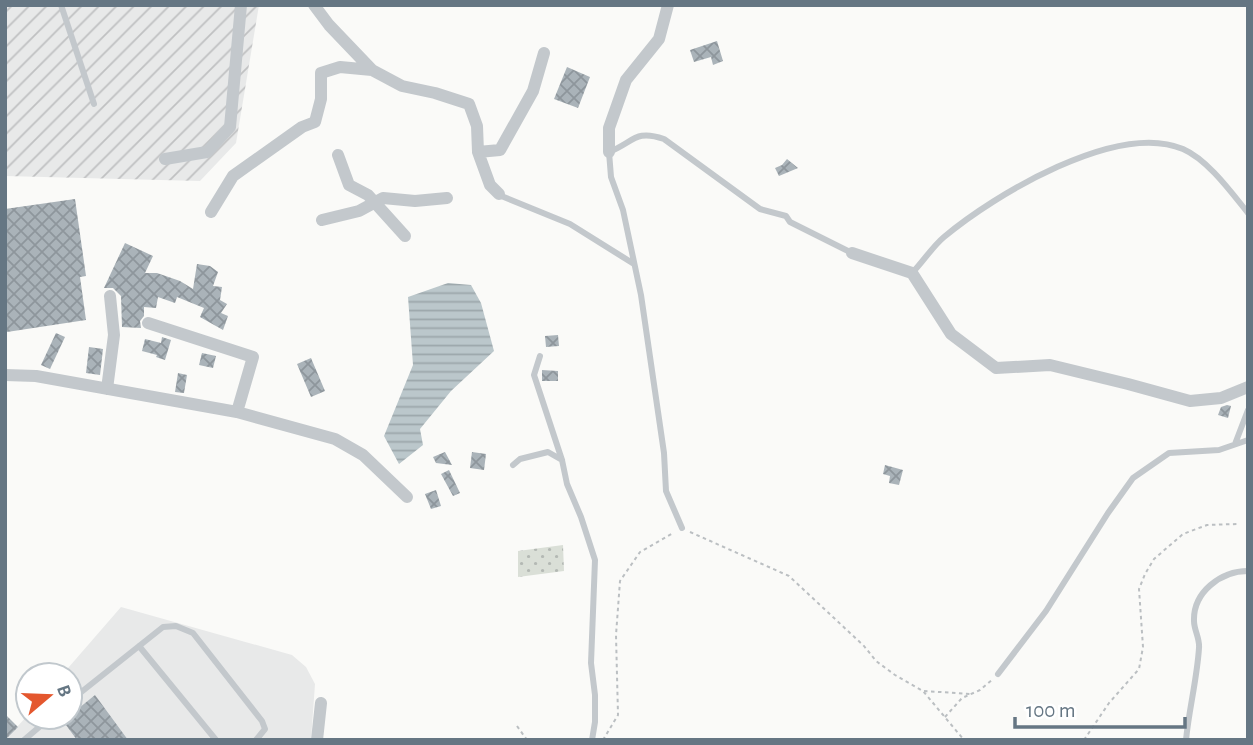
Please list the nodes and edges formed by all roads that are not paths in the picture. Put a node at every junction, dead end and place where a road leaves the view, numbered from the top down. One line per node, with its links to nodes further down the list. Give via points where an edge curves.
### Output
1 (61, 5): 7 (lane)
2 (241, 5): 11 (street, via 230,127 207,152)
3 (314, 5): 6 (street)
4 (668, 5): 9 (street, via 659,39 626,80 609,128)
5 (544, 54): 8 (street, via 533,90 500,150)
6 (372, 70): 8 (street, via 402,86 469,104 477,126); 15 (street, via 340,67 321,73 315,122 233,176)
7 (94, 104)
8 (478, 152): 12 (street, via 490,185)
9 (609, 152): 19 (lane, via 635,137 648,134 664,139 760,209 786,216); 20 (lane)
10 (338, 155): 14 (street, via 349,185)
11 (165, 159)
12 (499, 194): 20 (lane, via 570,224)
13 (447, 198): 14 (street, via 383,198)
14 (374, 203): 17 (street); 18 (street)
15 (211, 212)
16 (1248, 213): 21 (lane, via 1212,171 1184,149 1152,142 1101,151 1058,165 999,196 942,239)
17 (323, 220)
18 (405, 236)
19 (852, 253): 21 (street)
20 (634, 264): 35 (lane, via 666,491)
21 (912, 273): 26 (street, via 951,334 996,368 1050,365 1190,401 1221,398)
22 (110, 296): 27 (street, via 114,335)
23 (148, 323): 29 (street, via 254,357)
24 (540, 356): 32 (lane, via 534,375)
25 (5, 375): 27 (street)
26 (1248, 387)
27 (107, 389): 29 (street)
28 (1248, 410): 31 (lane)
29 (237, 412): 34 (street, via 344,443)
30 (1248, 440): 31 (lane)
31 (1235, 444): 38 (lane, via 1219,450 1169,453 1133,478 1046,611)
32 (562, 460): 33 (lane, via 548,452); 44 (lane, via 595,560)
33 (513, 465)
34 (407, 497)
35 (682, 528)
36 (1248, 572): 45 (lane, via 1237,571 1212,581 1200,600 1194,620 1199,645)
37 (139, 646): 39 (lane); 41 (lane); 42 (lane, via 163,627 194,633 262,721 265,729)
38 (998, 674)
39 (84, 690)
40 (321, 703): 43 (street)
41 (216, 740)
42 (256, 740)
43 (317, 740)
44 (592, 740)
45 (1185, 740)

